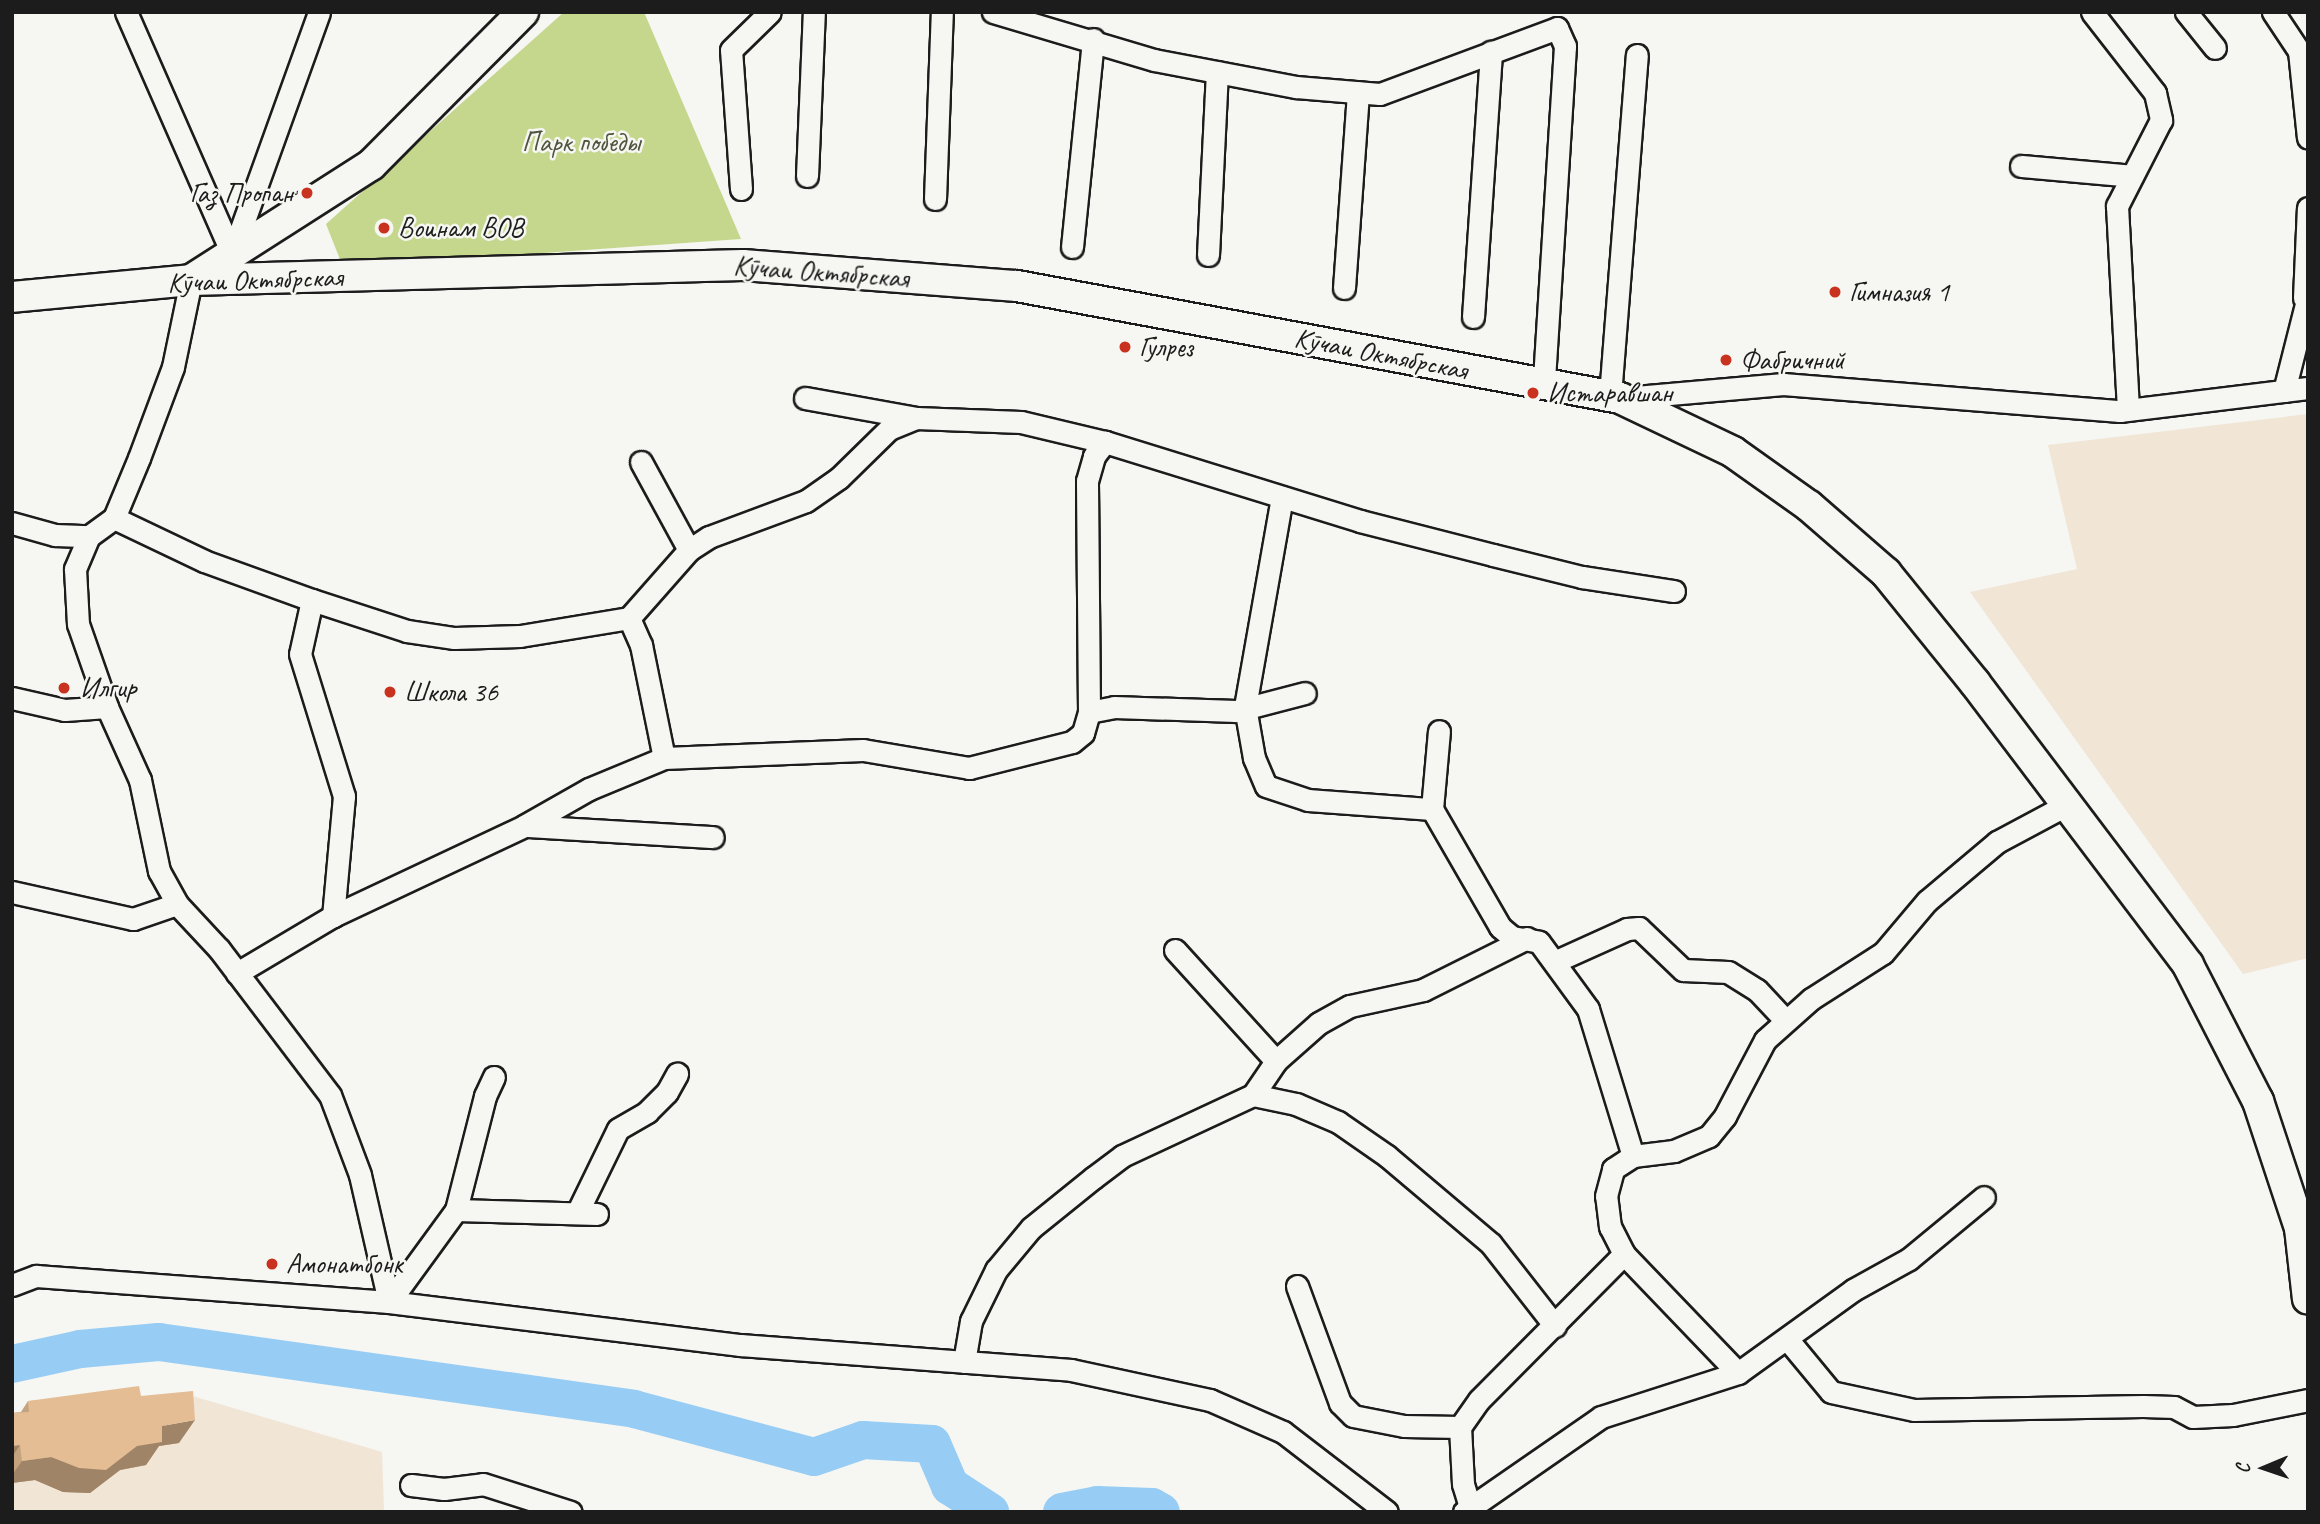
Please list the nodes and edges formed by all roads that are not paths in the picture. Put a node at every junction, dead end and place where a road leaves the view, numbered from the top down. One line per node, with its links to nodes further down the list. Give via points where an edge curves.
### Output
1 (126, 12): 27 (street)
2 (319, 12): 27 (street)
3 (523, 12): 27 (main road, via 371,165)
4 (770, 12): 23 (street, via 732,50)
5 (814, 12): 21 (street)
6 (943, 12): 24 (street)
7 (993, 12): 11 (street)
8 (2092, 12): 22 (street, via 2155,93 2161,120)
9 (2186, 12): 14 (street)
10 (2273, 12): 19 (street, via 2300,51)
11 (1029, 17): 13 (street)
12 (1557, 20): 15 (street); 34 (street, via 1565,46)
13 (1093, 39): 17 (street, via 1154,60); 26 (street)
14 (2215, 48)
15 (1491, 52): 18 (street, via 1380,93); 33 (street)
16 (1636, 55): 37 (street)
17 (1217, 72): 18 (street, via 1296,87); 28 (street)
18 (1358, 92): 30 (street)
19 (2308, 138)
20 (2021, 166): 22 (street)
21 (807, 176)
22 (2132, 177): 39 (street, via 2117,206)
23 (741, 189)
24 (935, 199)
25 (2308, 208): 32 (street)
26 (1072, 247)
27 (233, 254): 29 (main road)
28 (1208, 255)
29 (191, 280): 31 (main road, Кӯчаи Октябрская); 34 (main road, Кӯчаи Октябрская, via 743,265 1017,286); 44 (street, via 173,367)
30 (1344, 288)
31 (12, 297)
32 (2306, 297): 36 (street)
33 (1473, 317)
34 (1544, 384): 37 (main road, Кӯчаи Октябрская)
35 (2308, 388): 36 (street)
36 (2284, 390): 39 (street)
37 (1615, 397): 39 (street, via 1783,384); 58 (main road, Кӯчаи Октябрская, via 1733,452 1808,506 1886,573)
38 (805, 398): 40 (street)
39 (2128, 410)
40 (916, 418): 41 (street, via 1021,422); 47 (street, via 889,429 839,478 806,501 709,537)
41 (1105, 442): 43 (street); 55 (street, via 1094,456 1087,481)
42 (641, 461): 47 (street)
43 (1282, 497): 48 (street, via 1582,577); 54 (street)
44 (114, 518): 46 (street); 49 (street, via 204,561)
45 (12, 523): 46 (street, via 44,534)
46 (89, 536): 53 (street, via 75,569 78,624)
47 (689, 550): 50 (street)
48 (1674, 591)
49 (312, 600): 50 (street, via 407,631 454,638 520,636); 64 (street, via 300,654 344,796)
50 (629, 618): 57 (street, via 641,645)
51 (1306, 693): 54 (street)
52 (12, 698): 53 (street, via 65,710)
53 (107, 707): 63 (street, via 140,780 159,871)
54 (1245, 707): 55 (street, via 1236,711 1114,706); 59 (street, via 1254,758 1266,786 1308,800)
55 (1090, 712): 57 (street, via 1083,733 1072,743 970,768 863,750)
56 (1439, 731): 59 (street)
57 (664, 758): 60 (street, via 589,789)
58 (2066, 804): 69 (street, via 1997,842 1927,901 1883,954 1811,999); 80 (main road, Кӯчаи Октябрская, via 2188,965 2258,1101 2300,1228)
59 (1432, 809): 65 (street, via 1500,927 1513,937)
60 (524, 826): 61 (street); 64 (street)
61 (713, 837)
62 (12, 892): 63 (street, via 133,919)
63 (177, 904): 68 (street)
64 (333, 916): 68 (street)
65 (1527, 938): 67 (street, via 1539,942); 70 (street, via 1423,990 1350,1006 1320,1023)
66 (1175, 950): 70 (street)
67 (1554, 962): 69 (street, via 1627,929 1639,928 1683,970 1728,972 1756,990); 74 (street, via 1588,1009)
68 (237, 973): 81 (street, via 330,1095 360,1175)
69 (1786, 1021): 74 (street, via 1765,1040 1725,1116 1709,1136 1674,1152)
70 (1276, 1061): 73 (street)
71 (677, 1074): 76 (street, via 647,1112 618,1129 587,1213)
72 (494, 1077): 76 (street)
73 (1253, 1095): 82 (street, via 1296,1104 1338,1122 1387,1156 1491,1244); 84 (street, via 1122,1156 1031,1228 996,1270 982,1297 971,1321)
74 (1633, 1156): 77 (street, via 1613,1169 1606,1196 1610,1227)
75 (1984, 1196): 83 (street, via 1909,1259 1853,1290)
76 (456, 1210): 81 (street)
77 (1623, 1254): 82 (street); 85 (street)
78 (12, 1285): 81 (street, via 36,1276)
79 (1297, 1286): 87 (street, via 1340,1403 1353,1416 1404,1426)
80 (2308, 1299)
81 (389, 1302): 84 (street, via 740,1345)
82 (1555, 1326): 87 (street, via 1479,1400)
83 (1788, 1340): 85 (street); 86 (street, via 1831,1392 1914,1410 2143,1406 2174,1407 2193,1417 2233,1415)
84 (964, 1362): 91 (street, via 1071,1370 1210,1399 1283,1432)
85 (1738, 1373): 89 (street, via 1601,1417)
86 (2308, 1400)
87 (1460, 1427): 89 (street)
88 (411, 1485): 90 (street, via 444,1489 483,1484)
89 (1467, 1510)
90 (571, 1512)
91 (1387, 1512)

